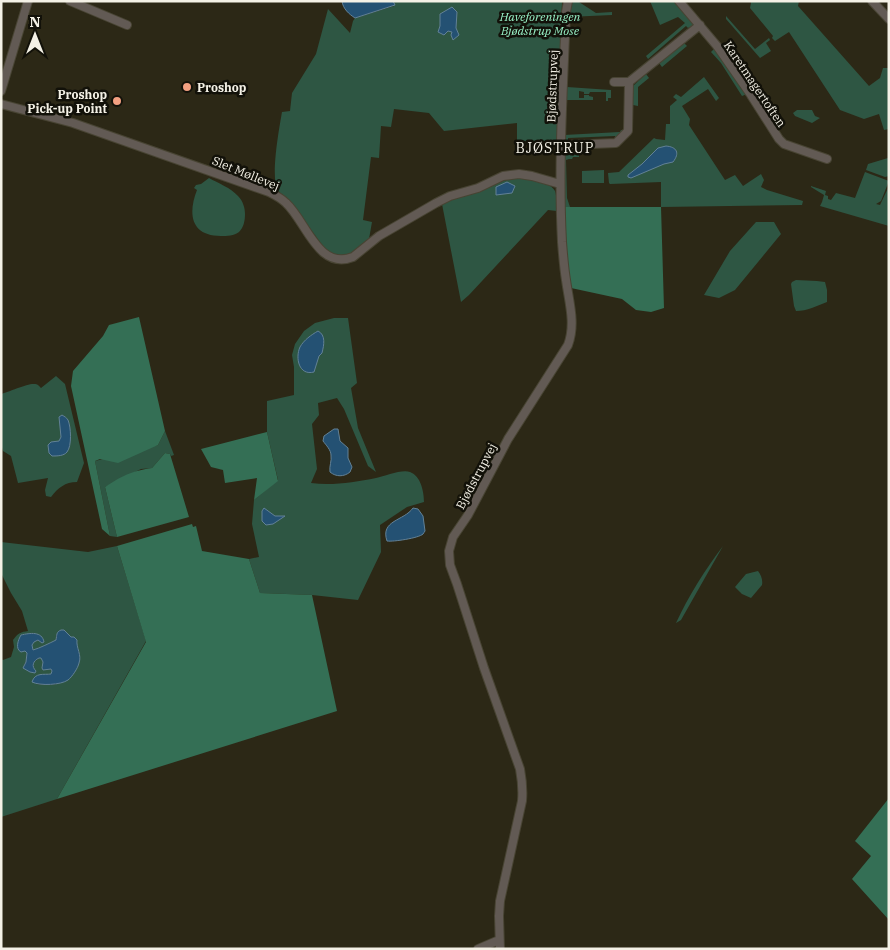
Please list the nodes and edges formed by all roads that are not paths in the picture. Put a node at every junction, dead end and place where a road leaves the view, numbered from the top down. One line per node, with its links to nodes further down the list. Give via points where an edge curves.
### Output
1 (28, 1): 11 (street)
2 (70, 1): 8 (street)
3 (568, 1): 15 (street, Bjødstrupvej)
4 (679, 1): 7 (street, Karetmagertoften)
5 (872, 1): 6 (street)
6 (889, 19)
7 (700, 25): 10 (street); 14 (street, Karetmagertoften, via 738,75 779,139 784,144)
8 (126, 26)
9 (614, 82): 10 (street)
10 (629, 82): 13 (street, via 628,131 616,143)
11 (1, 91)
12 (1, 104): 15 (street, Slet Møllevej, via 73,123 269,192 286,203 322,252 339,260 353,257 379,236 443,199 502,176 520,174)
13 (568, 145)
14 (827, 159)
15 (560, 184): 16 (street, Bjødstrupvej, via 571,338 508,439 453,537 449,552 450,565 522,778 522,801 500,901)
16 (499, 940): 17 (street); 18 (street, Bjødstrupvej)
17 (478, 949)
18 (500, 949)

